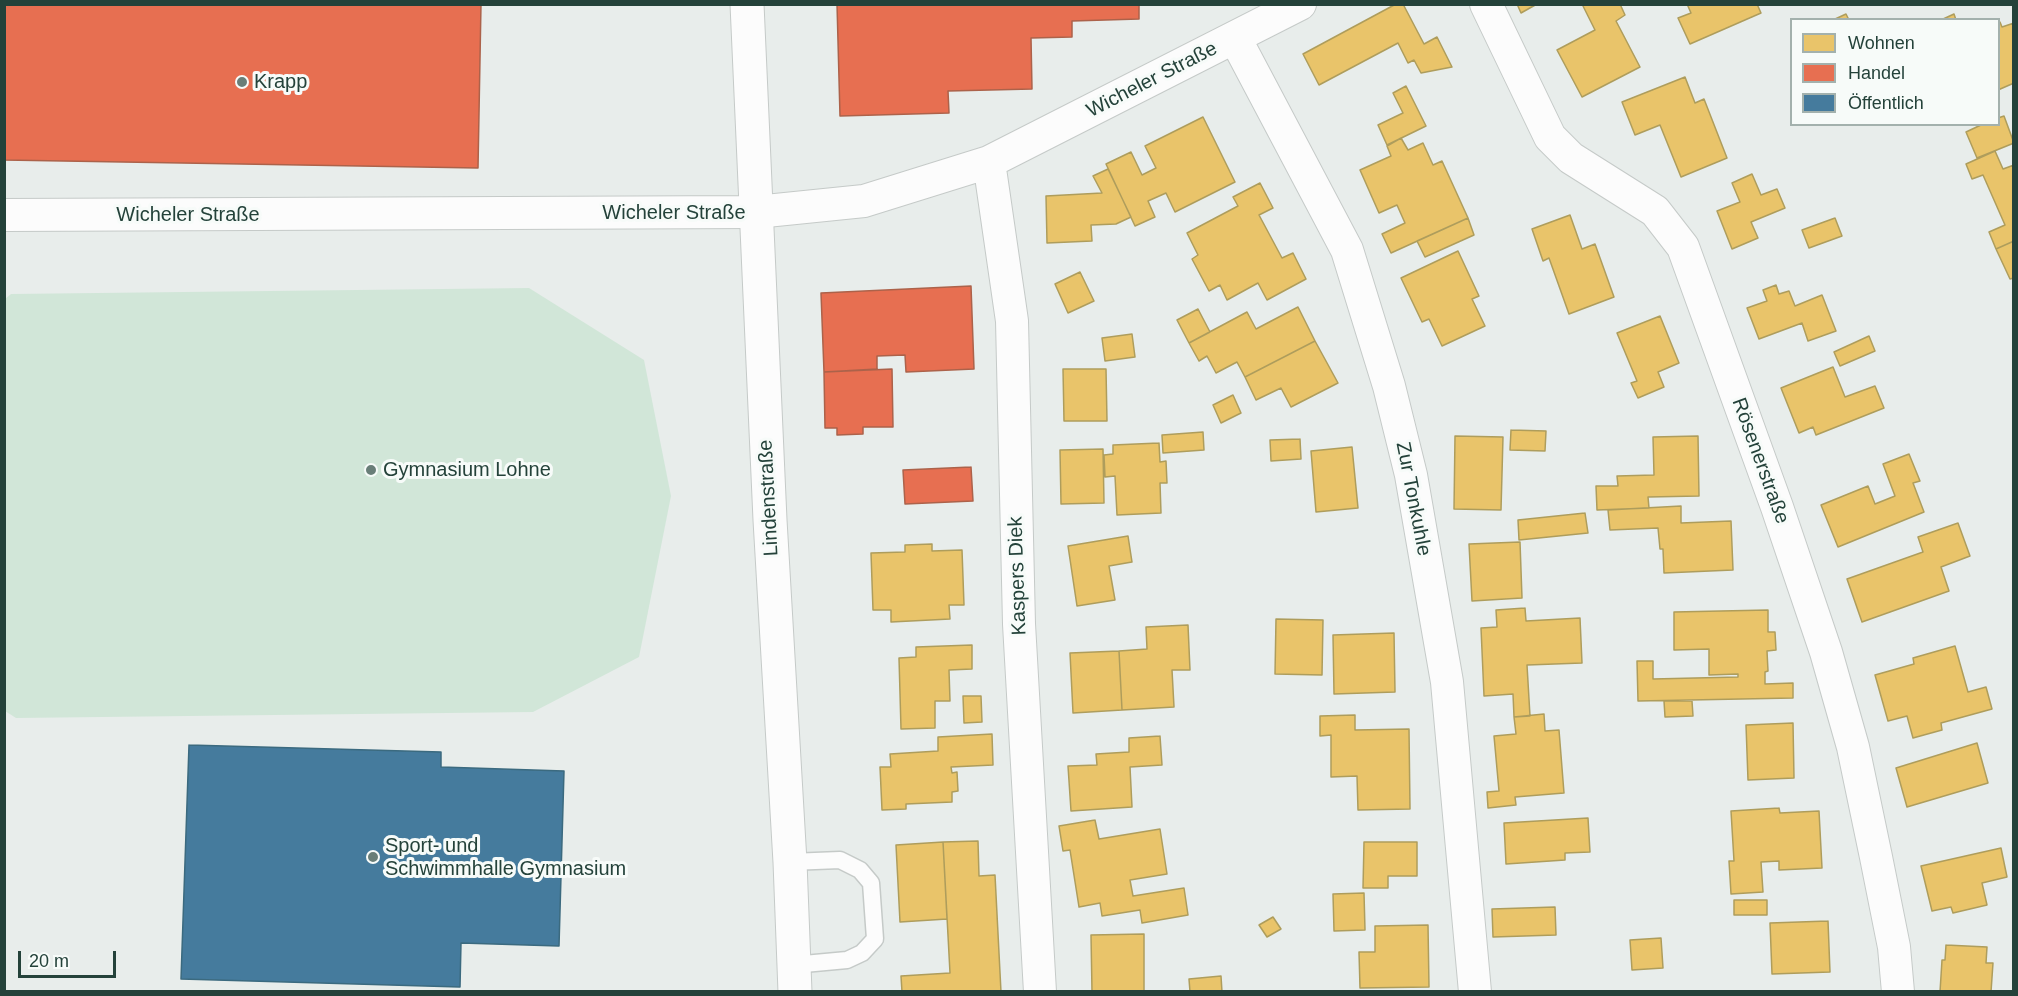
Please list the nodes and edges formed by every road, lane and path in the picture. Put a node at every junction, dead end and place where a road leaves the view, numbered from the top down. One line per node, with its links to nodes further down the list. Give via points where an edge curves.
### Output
1 (747, 4): 6 (street, Lindenstraße)
2 (1486, 4): 12 (street, Rösenerstraße, via 1550,137 1571,158 1655,211 1683,247 1826,652 1853,747 1874,846 1894,947)
3 (1283, 9): 4 (street, Wicheler Straße)
4 (1235, 38): 5 (street, Wicheler Straße); 11 (street, Zur Tonkuhle, via 1347,250 1392,397 1411,475 1447,682)
5 (989, 162): 6 (street, Wicheler Straße, via 864,201); 10 (street, Kaspers Diek, via 1012,321 1019,624)
6 (756, 212): 7 (street, Wicheler Straße); 8 (street, Lindenstraße)
7 (4, 215)
8 (790, 862): 9 (street, Lindenstraße); 9 (lane, via 840,860 860,870 871,883 874,939 862,954)
9 (794, 978)
10 (1040, 992)
11 (1475, 992)
12 (1898, 992)

